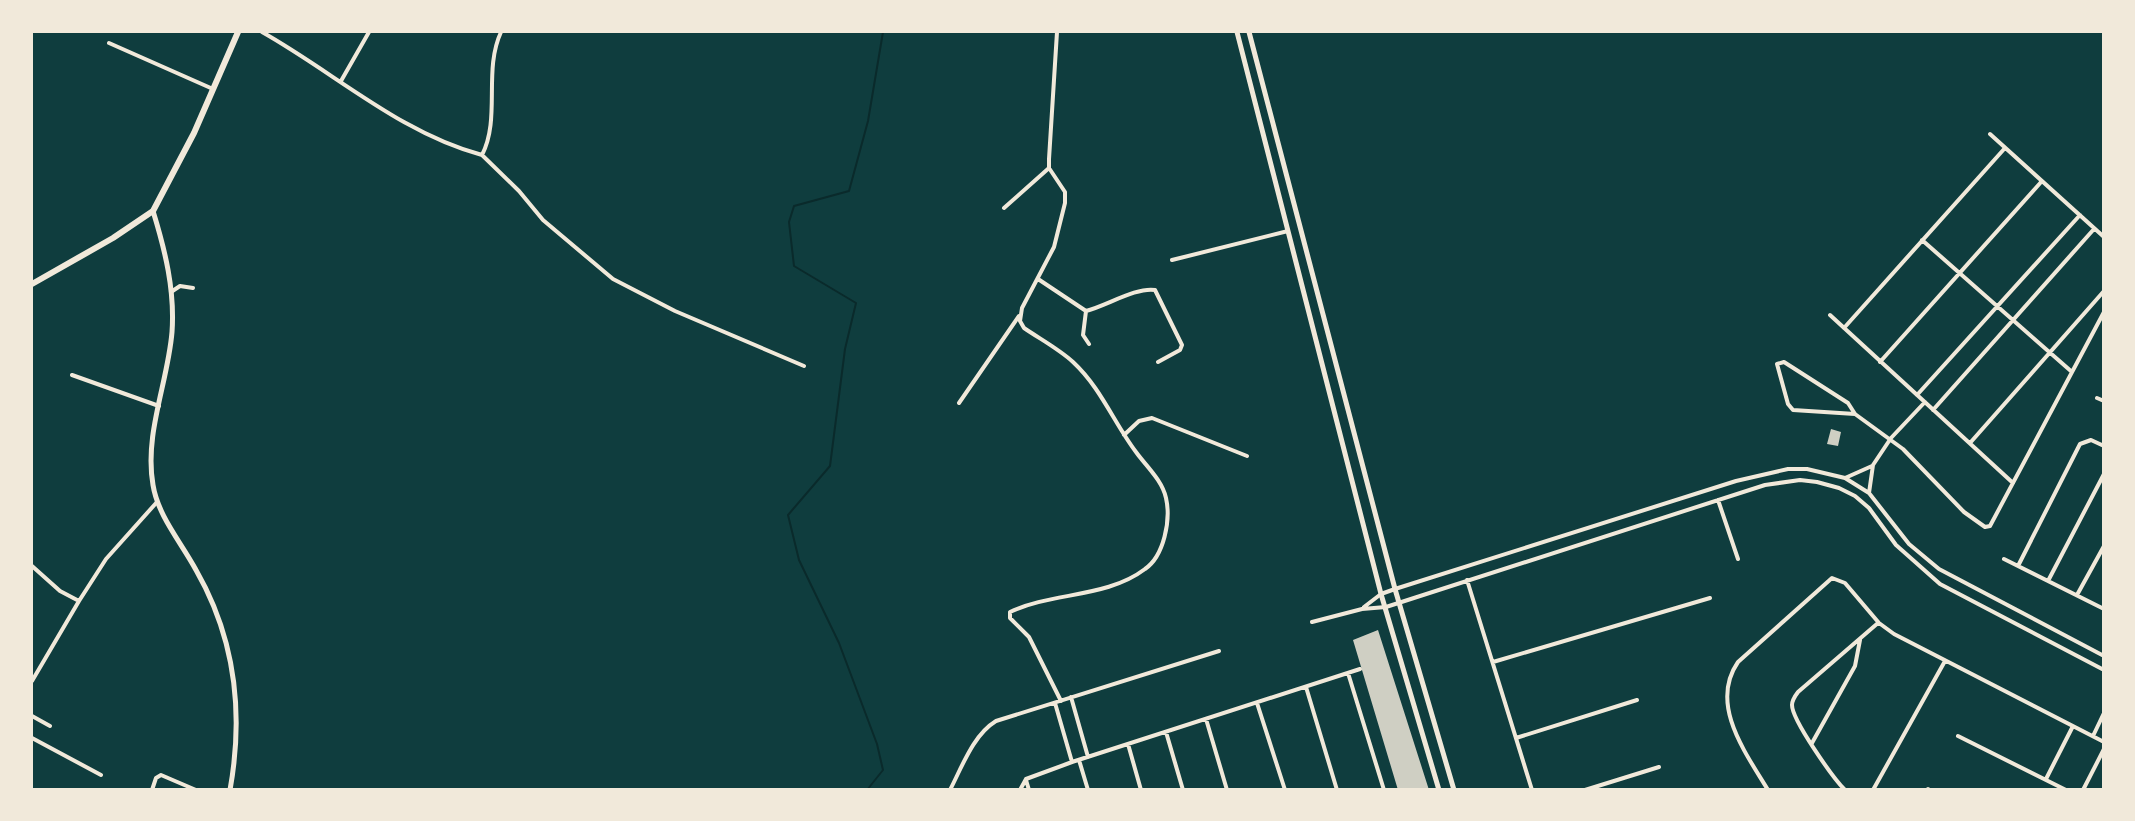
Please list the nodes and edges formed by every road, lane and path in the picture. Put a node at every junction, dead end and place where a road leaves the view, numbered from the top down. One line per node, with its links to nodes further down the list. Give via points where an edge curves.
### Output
1 (237, 32): 10 (main road)
2 (262, 32): 9 (street)
3 (369, 32): 9 (street)
4 (501, 32): 13 (street, via 492,66 489,135)
5 (1056, 32): 14 (street)
6 (1236, 32): 20 (street)
7 (1249, 32): 71 (street)
8 (109, 43): 10 (street)
9 (341, 81): 13 (street, via 398,119)
10 (213, 89): 17 (main road, via 183,157)
11 (1990, 134): 12 (street)
12 (2005, 148): 15 (street); 22 (street)
13 (482, 155): 41 (street, via 568,244 613,279 675,311)
14 (1049, 168): 16 (street); 25 (street, via 1066,198 1054,247)
15 (2042, 181): 18 (street); 24 (street)
16 (1004, 208)
17 (153, 211): 26 (main road); 29 (street)
18 (2080, 215): 19 (street); 30 (street)
19 (2094, 229): 21 (street); 35 (street)
20 (1288, 231): 23 (street); 72 (street)
21 (2103, 237)
22 (1922, 240): 24 (street); 36 (street)
23 (1172, 260)
24 (1959, 273): 30 (street); 40 (street)
25 (1038, 279): 31 (street); 34 (street)
26 (32, 284)
27 (193, 288): 29 (street, via 180,286)
28 (2103, 291): 38 (street)
29 (171, 292): 49 (street, via 172,333)
30 (1997, 307): 35 (street); 44 (street)
31 (1086, 311): 37 (street, via 1083,335); 39 (street, via 1138,291 1155,290 1182,345)
32 (2103, 312): 42 (street)
33 (1830, 315): 36 (street)
34 (1020, 316): 48 (street); 52 (street, via 1024,328 1073,363 1103,398)
35 (2013, 320): 38 (street); 50 (street)
36 (1844, 328): 40 (street)
37 (1089, 344)
38 (2049, 353): 42 (street); 54 (street)
39 (1158, 362)
40 (1880, 362): 44 (street)
41 (804, 366)
42 (2072, 372): 60 (street)
43 (72, 375): 49 (street)
44 (1917, 395): 47 (street)
45 (2097, 398): 46 (street)
46 (2103, 401)
47 (1925, 402): 50 (street); 53 (street)
48 (959, 403)
49 (159, 406): 63 (street, via 151,465)
50 (1933, 410): 54 (street)
51 (1855, 414): 51 (street, via 1793,410 1777,364 1784,362 1848,403); 53 (street)
52 (1124, 435): 56 (street, via 1139,421 1152,418); 94 (street, via 1166,497 1167,518 1156,560 1144,571 1115,585 1013,610 1009,615 1029,637)
53 (1891, 438): 57 (street); 60 (street, via 1964,512 1985,527 1990,526)
54 (1970, 443): 60 (street)
55 (2103, 446): 68 (street, via 2091,440 2079,444)
56 (1247, 456)
57 (1873, 465): 59 (street); 61 (street)
58 (2103, 474): 70 (street)
59 (1845, 478): 61 (street); 71 (street, via 1807,469 1762,474)
60 (2013, 483)
61 (1869, 493): 84 (street, via 1909,544 1939,569)
62 (1718, 500): 65 (street); 69 (street); 88 (street, via 1765,485 1800,480 1839,488 1869,508 1896,545 1940,584)
63 (157, 502): 75 (street, via 106,559); 120 (street, via 210,595 234,669 237,721)
64 (2103, 546): 73 (street)
65 (1738, 559)
66 (2004, 559): 68 (street)
67 (32, 566): 75 (street, via 60,591)
68 (2018, 566): 70 (street)
69 (1467, 580): 76 (street); 86 (street)
70 (2048, 581): 73 (street)
71 (1395, 589): 72 (street); 76 (street)
72 (1381, 594): 77 (street); 78 (street)
73 (2077, 595): 79 (street)
74 (1710, 598): 86 (street)
75 (79, 601): 90 (street)
76 (1399, 603): 77 (street); 132 (street)
77 (1386, 607): 78 (street); 131 (street)
78 (1362, 609): 80 (street)
79 (2103, 609)
80 (1312, 622)
81 (1878, 623): 82 (street); 85 (street); 135 (street, via 1845,583 1832,578 1729,674 1726,693 1734,731)
82 (1860, 640): 108 (street, via 1855,666); 108 (street, via 1792,701 1793,711)
83 (1219, 651): 92 (street)
84 (2103, 656)
85 (1945, 661): 101 (street); 137 (street)
86 (1493, 662): 106 (street)
87 (1360, 669): 89 (street)
88 (2103, 670)
89 (1348, 673): 91 (street); 130 (street)
90 (32, 681)
91 (1306, 687): 96 (street); 129 (street)
92 (1071, 697): 94 (street); 111 (street)
93 (1637, 700): 106 (street)
94 (1061, 701): 95 (street)
95 (1055, 703): 113 (street); 121 (street, via 989,725 970,750)
96 (1257, 703): 99 (street); 128 (street)
97 (2103, 713): 104 (street)
98 (32, 716): 100 (street)
99 (1206, 719): 102 (street); 127 (street)
100 (50, 726)
101 (2073, 726): 104 (street); 117 (street)
102 (1166, 732): 109 (street); 126 (street)
103 (1958, 736): 117 (street)
104 (2093, 736): 107 (street)
105 (32, 738): 115 (street)
106 (1516, 738): 133 (street)
107 (2103, 742)
108 (1811, 743): 136 (street, via 1835,781)
109 (1128, 744): 111 (street); 125 (street)
110 (2103, 749): 139 (street)
111 (1088, 757): 112 (street)
112 (1079, 760): 113 (street); 124 (street)
113 (1072, 762): 116 (street)
114 (1659, 767): 134 (street)
115 (100, 775)
116 (1026, 779): 122 (street); 123 (street)
117 (2046, 779): 138 (street)
118 (152, 789): 119 (street, via 161,775)
119 (196, 789)
120 (230, 789)
121 (950, 789)
122 (1020, 789)
123 (1029, 789)
124 (1088, 789)
125 (1142, 789)
126 (1183, 789)
127 (1227, 789)
128 (1285, 789)
129 (1337, 789)
130 (1384, 789)
131 (1439, 789)
132 (1454, 789)
133 (1532, 789)
134 (1585, 789)
135 (1768, 789)
136 (1845, 789)
137 (1873, 789)
138 (2064, 789)
139 (2083, 789)

